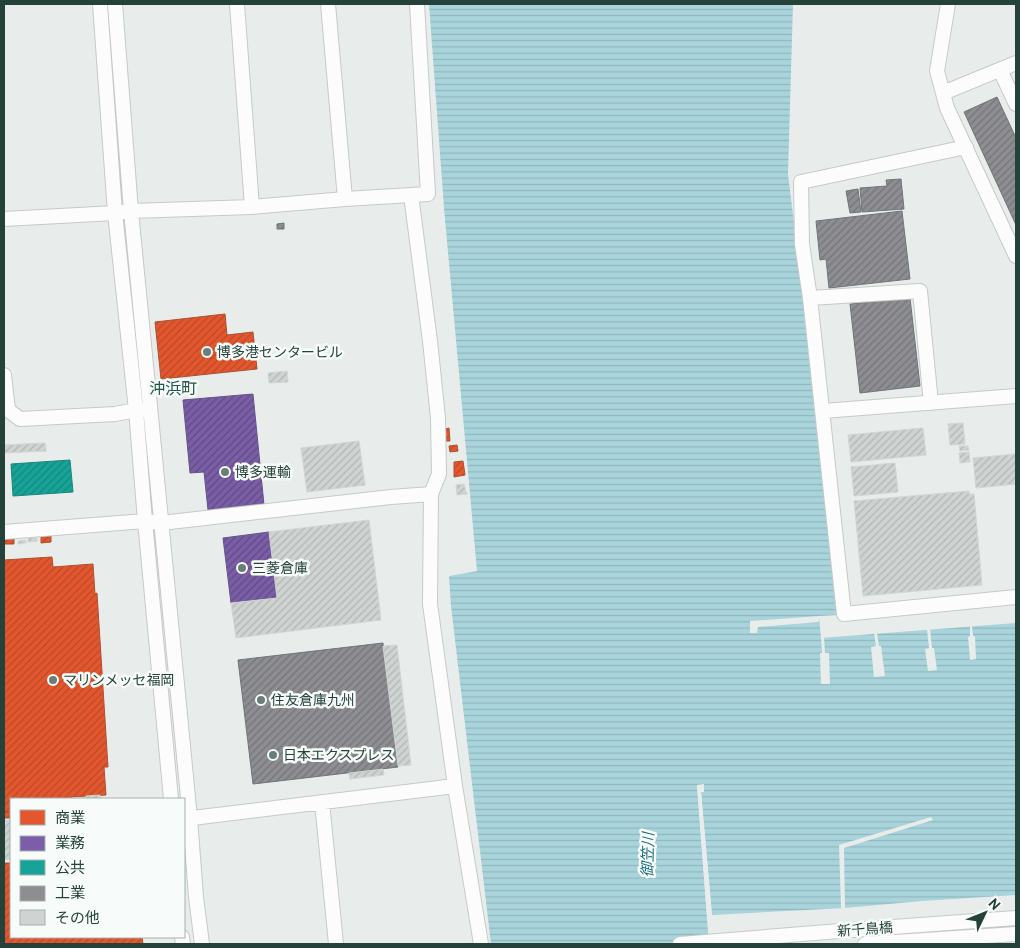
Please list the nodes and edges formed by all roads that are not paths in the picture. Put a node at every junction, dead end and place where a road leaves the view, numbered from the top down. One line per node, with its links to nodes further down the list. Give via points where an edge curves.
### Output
1 (100, 4): 16 (street)
2 (115, 4): 15 (street)
3 (237, 4): 14 (street)
4 (328, 4): 13 (street)
5 (417, 4): 12 (street, via 428,194)
6 (948, 4): 9 (street, via 937,71)
7 (1016, 63): 8 (street)
8 (1000, 70): 9 (street); 10 (street)
9 (943, 93): 11 (street)
10 (1016, 104)
11 (966, 147): 18 (street); 19 (street, via 801,182 802,244)
12 (411, 195): 13 (street); 26 (street, via 438,418 440,474)
13 (345, 199): 14 (street)
14 (252, 207): 15 (street)
15 (130, 211): 16 (street); 24 (street)
16 (115, 213): 17 (street); 23 (street)
17 (4, 219)
18 (1016, 256)
19 (810, 298): 22 (street, via 920,291); 25 (street)
20 (4, 375): 23 (street, via 8,410 20,419)
21 (1016, 396): 22 (street)
22 (931, 403): 25 (street)
23 (136, 410): 24 (street); 27 (street)
24 (150, 410): 28 (street)
25 (823, 411): 30 (street, via 844,614)
26 (431, 494): 28 (street); 31 (street, via 430,604)
27 (145, 521): 28 (street); 29 (street); 32 (street)
28 (161, 523): 34 (street)
29 (4, 532)
30 (1016, 596)
31 (455, 786): 33 (street); 39 (street)
32 (171, 798)
33 (322, 802): 34 (street); 38 (street)
34 (187, 818): 37 (street)
35 (1016, 918): 40 (street, 新千鳥橋)
36 (1016, 934): 41 (street, 新千鳥橋)
37 (202, 944)
38 (336, 944)
39 (481, 944)
40 (680, 944)
41 (865, 944)

